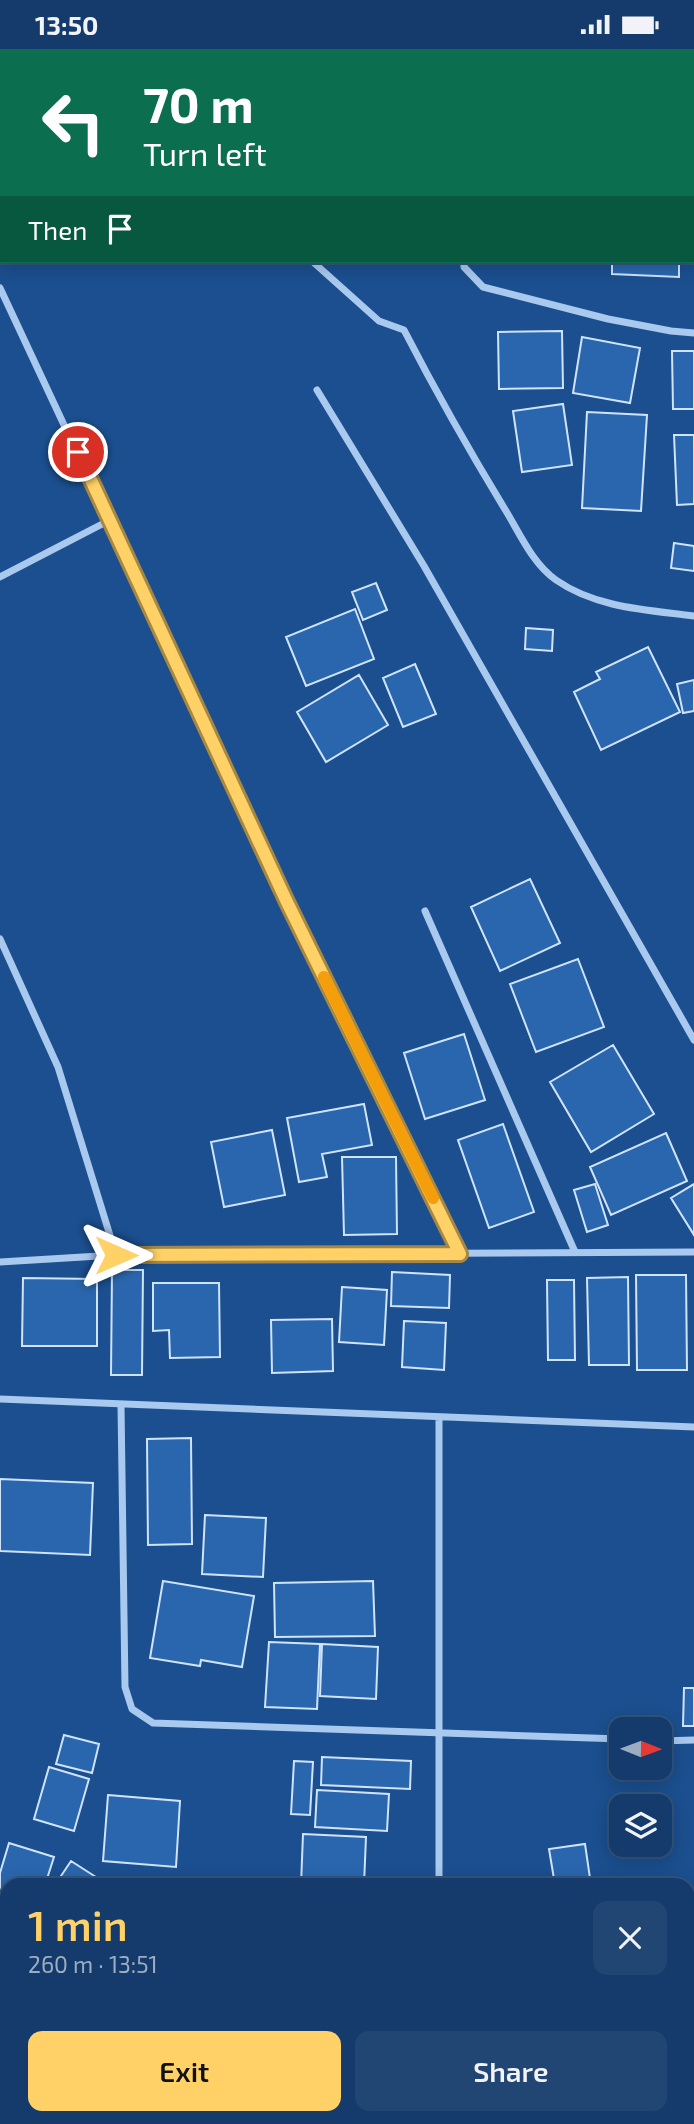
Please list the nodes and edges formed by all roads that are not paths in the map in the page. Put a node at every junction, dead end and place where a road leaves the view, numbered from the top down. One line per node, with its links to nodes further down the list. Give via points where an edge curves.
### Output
1 (315, 263): 8 (street, via 379,321 404,330 487,480 535,559 555,580 622,607)
2 (464, 263): 4 (street, via 482,287 608,319)
3 (0, 288): 6 (street)
4 (694, 333)
5 (317, 390): 11 (street, via 424,566)
6 (110, 520): 7 (street); 14 (street, via 286,900)
7 (0, 577)
8 (694, 616)
9 (425, 911): 12 (street)
10 (0, 939): 15 (street, via 58,1067)
11 (694, 1040)
12 (575, 1252): 13 (street); 14 (street)
13 (694, 1252)
14 (460, 1254): 15 (street)
15 (116, 1255): 16 (street)
16 (0, 1262)
17 (0, 1399): 18 (street)
18 (121, 1405): 19 (street); 21 (street, via 125,1687 132,1709 153,1723)
19 (439, 1417): 20 (street); 21 (street)
20 (694, 1427)
21 (438, 1733): 22 (street); 25 (street)
22 (609, 1739)
23 (694, 1740): 24 (street)
24 (672, 1741)
25 (439, 1878)

